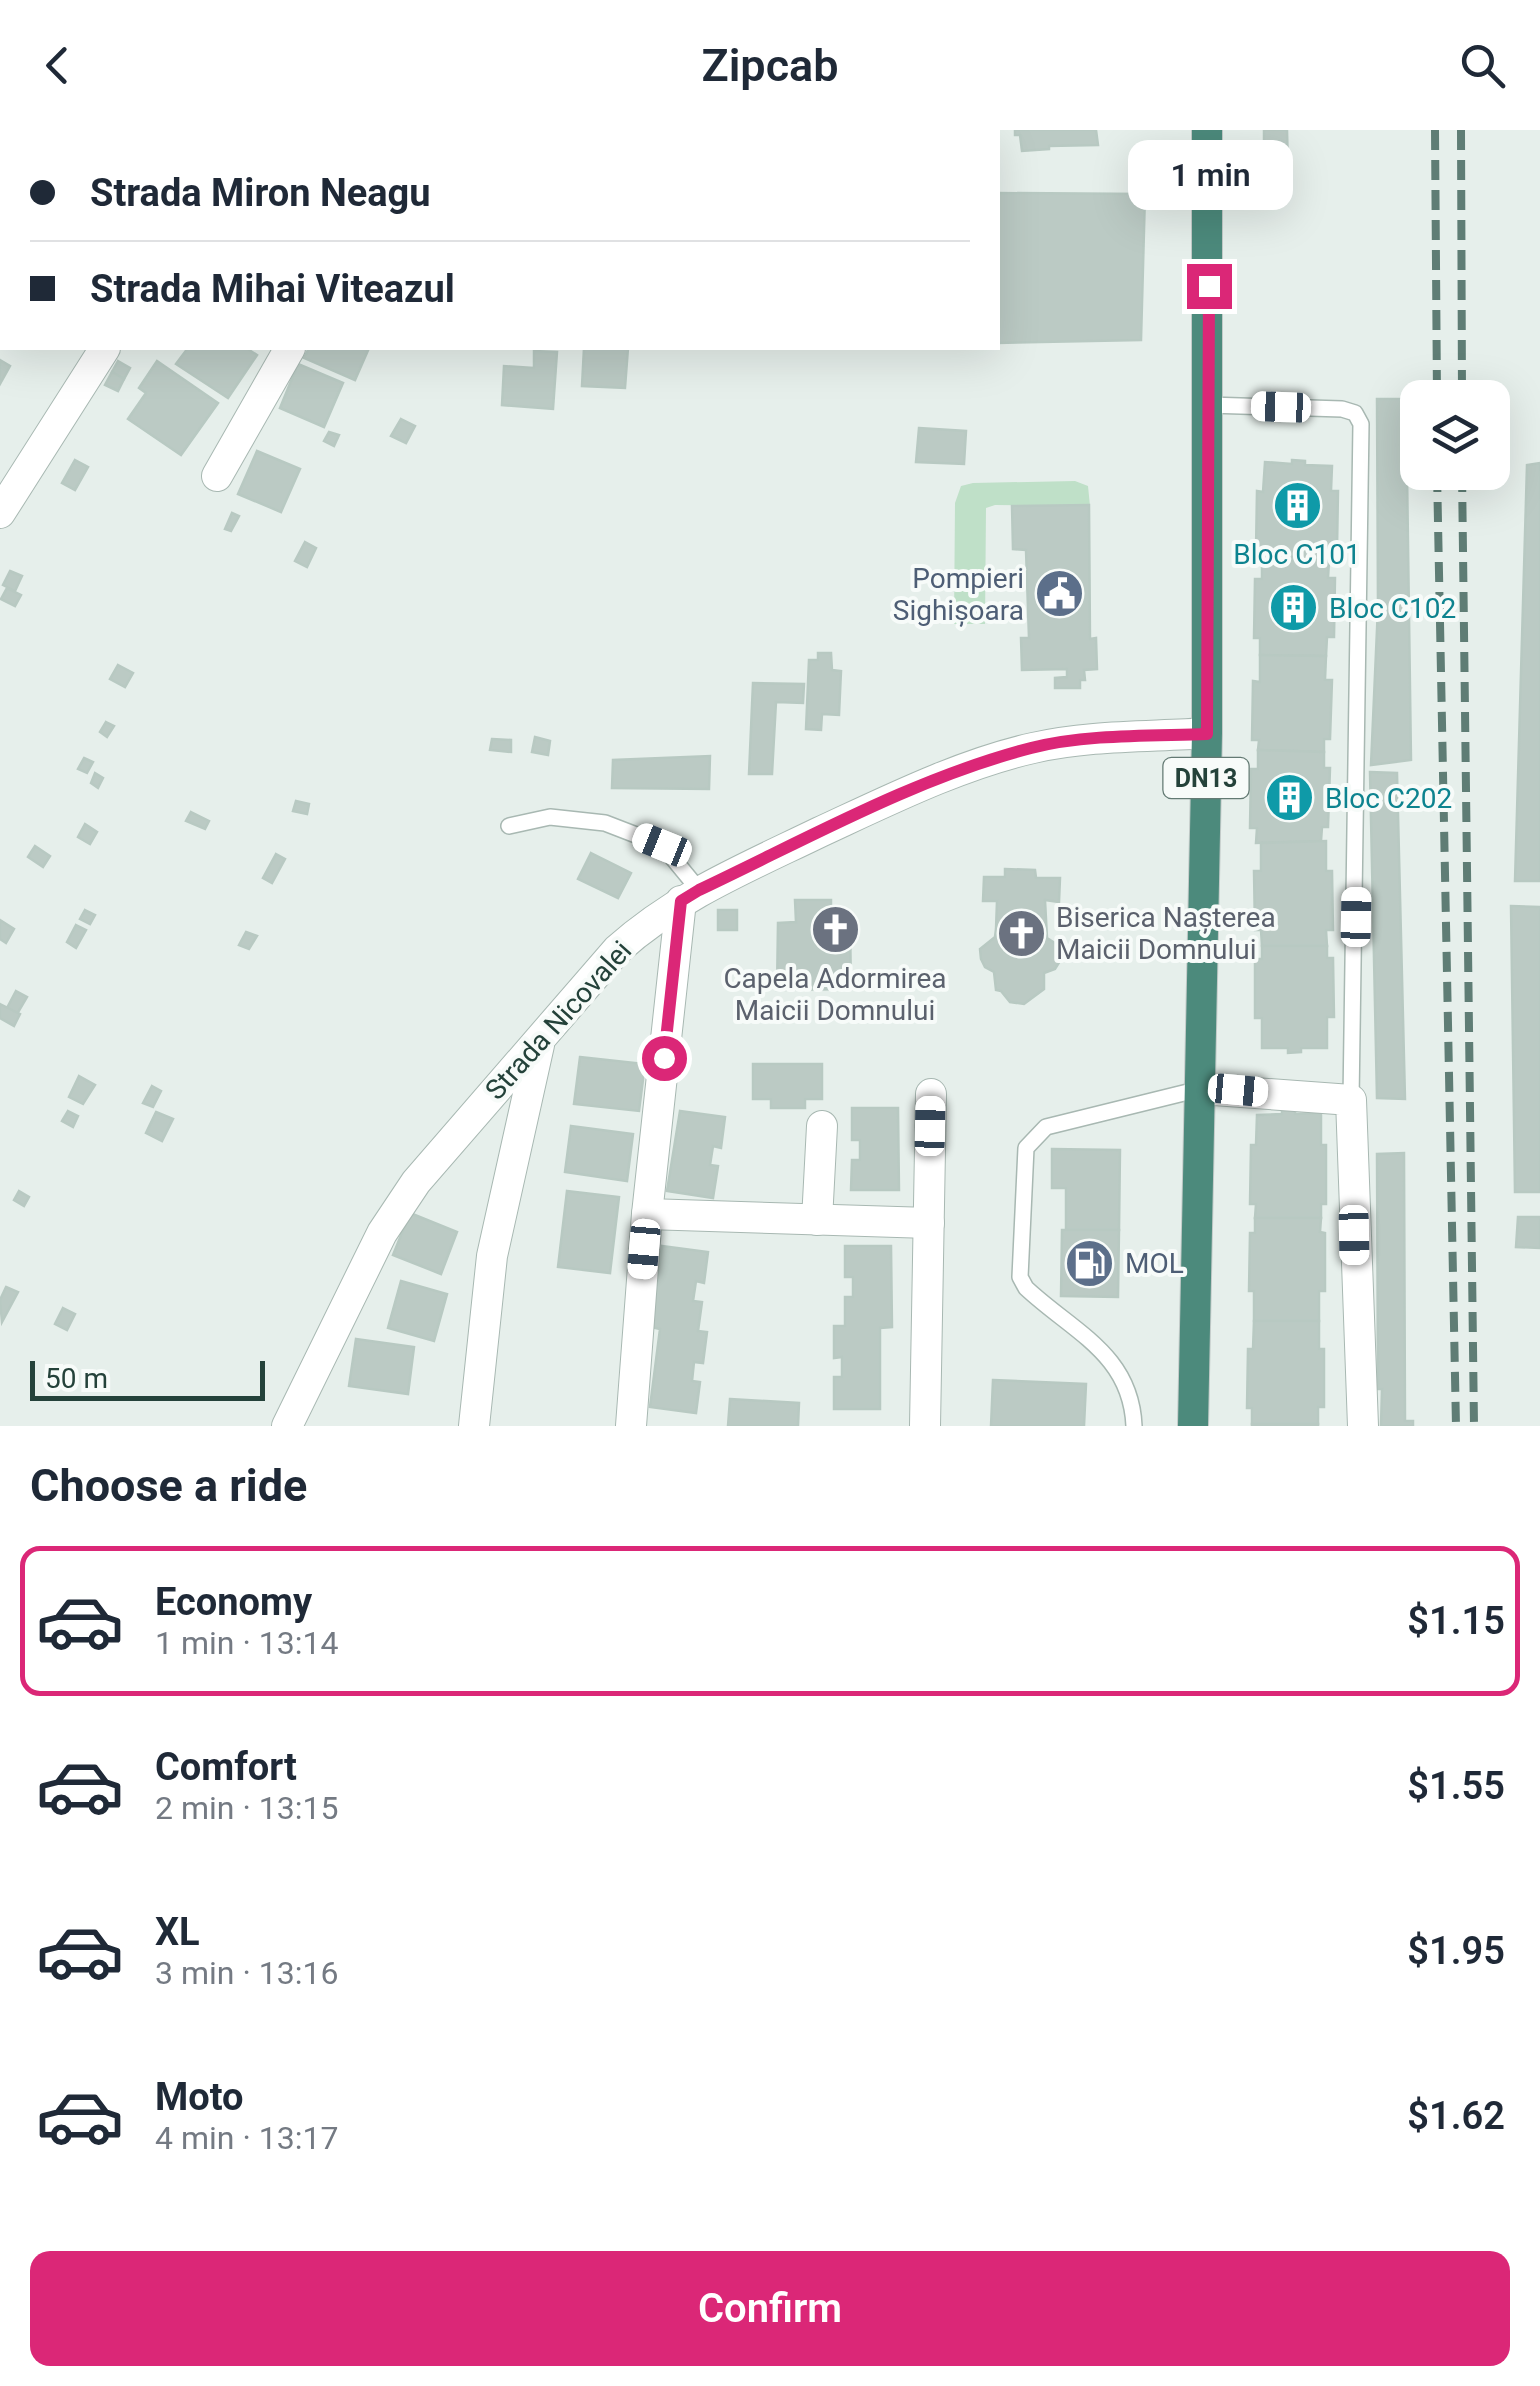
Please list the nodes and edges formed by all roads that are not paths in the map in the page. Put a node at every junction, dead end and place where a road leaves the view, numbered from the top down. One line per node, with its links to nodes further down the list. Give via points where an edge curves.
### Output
1 (1207, 130): 4 (highway, DN13)
2 (104, 350): 6 (street)
3 (289, 350): 5 (street)
4 (1209, 405): 7 (highway, DN13); 13 (lane, via 1342,409 1361,424)
5 (217, 476)
6 (0, 513)
7 (1207, 734): 9 (street, Strada Nicovalei, via 1033,748 930,782); 11 (highway, DN13)
8 (509, 826): 9 (lane, via 550,817 606,823 662,845)
9 (690, 896): 10 (street, Strada Nicovalei, via 617,950); 15 (street)
10 (540, 1038): 18 (street, Strada Nicovalei, via 390,1220); 19 (street, via 492,1256)
11 (1200, 1089): 13 (street); 22 (lane, via 1046,1127 1026,1148 1020,1276 1117,1368 1133,1399); 23 (highway, DN13)
12 (931, 1094): 17 (street)
13 (1352, 1100): 24 (street)
14 (822, 1126): 16 (street)
15 (647, 1214): 16 (street); 20 (street)
16 (817, 1220): 17 (street)
17 (929, 1223): 21 (street)
18 (286, 1426)
19 (474, 1426)
20 (630, 1426)
21 (925, 1426)
22 (1134, 1426)
23 (1193, 1426)
24 (1362, 1426)

